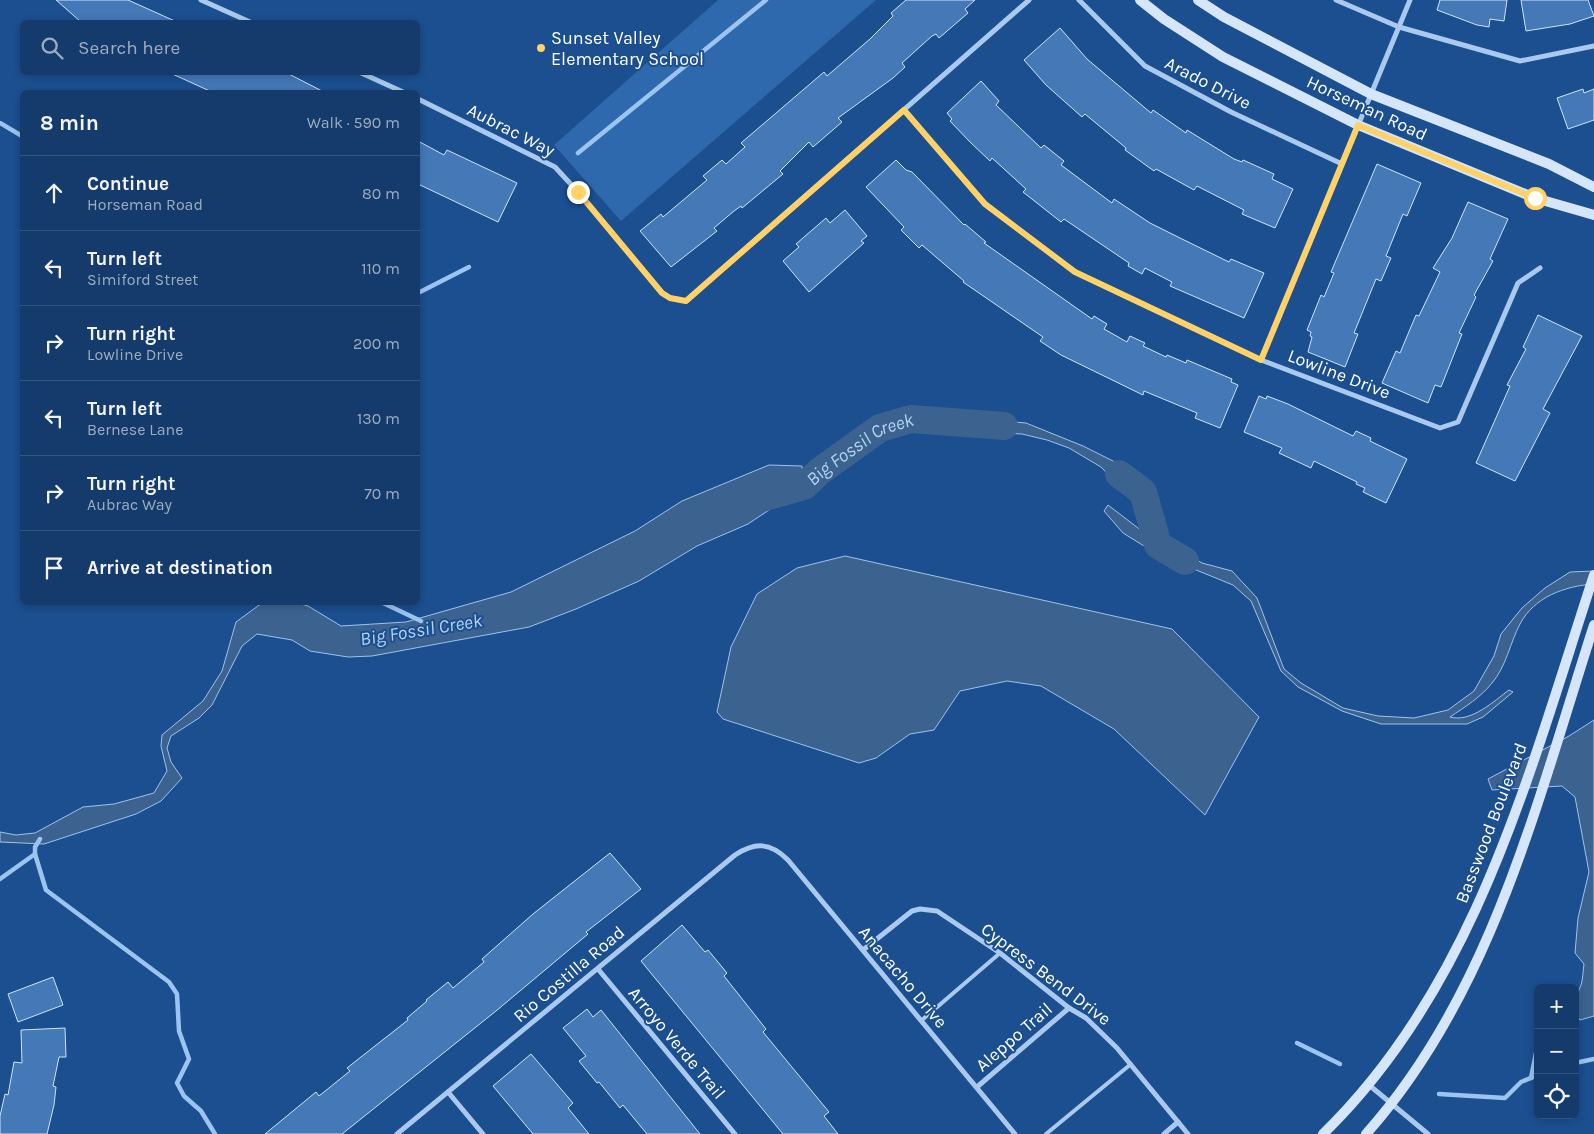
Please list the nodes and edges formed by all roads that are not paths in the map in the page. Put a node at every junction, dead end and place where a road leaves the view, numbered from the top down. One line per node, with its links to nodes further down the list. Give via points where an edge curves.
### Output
1 (201, 0): 8 (street)
2 (1029, 0): 15 (street)
3 (1080, 0): 17 (street, Arado Drive, via 1145,66 1231,112)
4 (1140, 0): 16 (main road, Horseman Road, via 1223,57)
5 (1198, 0): 13 (main road, Horseman Road, via 1224,17)
6 (1336, 0): 9 (street)
7 (1410, 0): 9 (street)
8 (246, 20)
9 (1399, 27): 10 (street, via 1520,61); 13 (street)
10 (1594, 46)
11 (366, 75): 12 (street)
12 (399, 90)
13 (1371, 94): 16 (street); 18 (main road, Horseman Road, via 1549,164)
14 (420, 100): 15 (street, Aubrac Way, via 554,167 662,293 686,301)
15 (904, 110): 21 (street, Lowline Drive, via 985,204 1075,272)
16 (1358, 125): 17 (street); 19 (main road, Horseman Road, via 1535,198)
17 (1342, 164): 21 (street)
18 (1594, 187)
19 (1594, 216)
20 (1540, 268): 21 (street, Lowline Drive, via 1518,282 1458,422 1449,427 1440,428)
21 (1261, 360)
22 (1594, 575): 31 (main road, Basswood Boulevard, via 1508,834 1481,900 1448,965 1399,1045)
23 (1594, 625): 34 (main road, Basswood Boulevard, via 1496,917 1475,965 1438,1034)
24 (764, 844): 25 (street, Anacacho Drive, via 788,860); 27 (street, Rio Costilla Road, via 735,855)
25 (863, 950): 26 (street, Cypress Bend Drive, via 912,911 920,909 937,912); 29 (street, Anacacho Drive)
26 (1000, 952): 28 (street, Cypress Bend Drive); 29 (lane)
27 (598, 969): 33 (street, Rio Costilla Road); 38 (street, Arroyo Verde Trail)
28 (1069, 1008): 30 (street, Cypress Bend Drive, via 1086,1018); 32 (street, Aleppo Trail)
29 (922, 1020): 32 (street, Anacacho Drive)
30 (1131, 1064): 35 (street, Cypress Bend Drive); 40 (lane)
31 (1368, 1085): 34 (street); 43 (main road, Basswood Boulevard)
32 (977, 1088): 39 (street, Anacacho Drive)
33 (448, 1092): 36 (street, Rio Costilla Road); 37 (street)
34 (1390, 1103): 44 (main road, Basswood Boulevard); 45 (street)
35 (1178, 1122): 41 (street); 42 (street, Cypress Bend Drive)
36 (397, 1134)
37 (482, 1134)
38 (735, 1134)
39 (1015, 1134)
40 (1046, 1134)
41 (1164, 1134)
42 (1188, 1134)
43 (1323, 1134)
44 (1366, 1134)
45 (1428, 1134)

